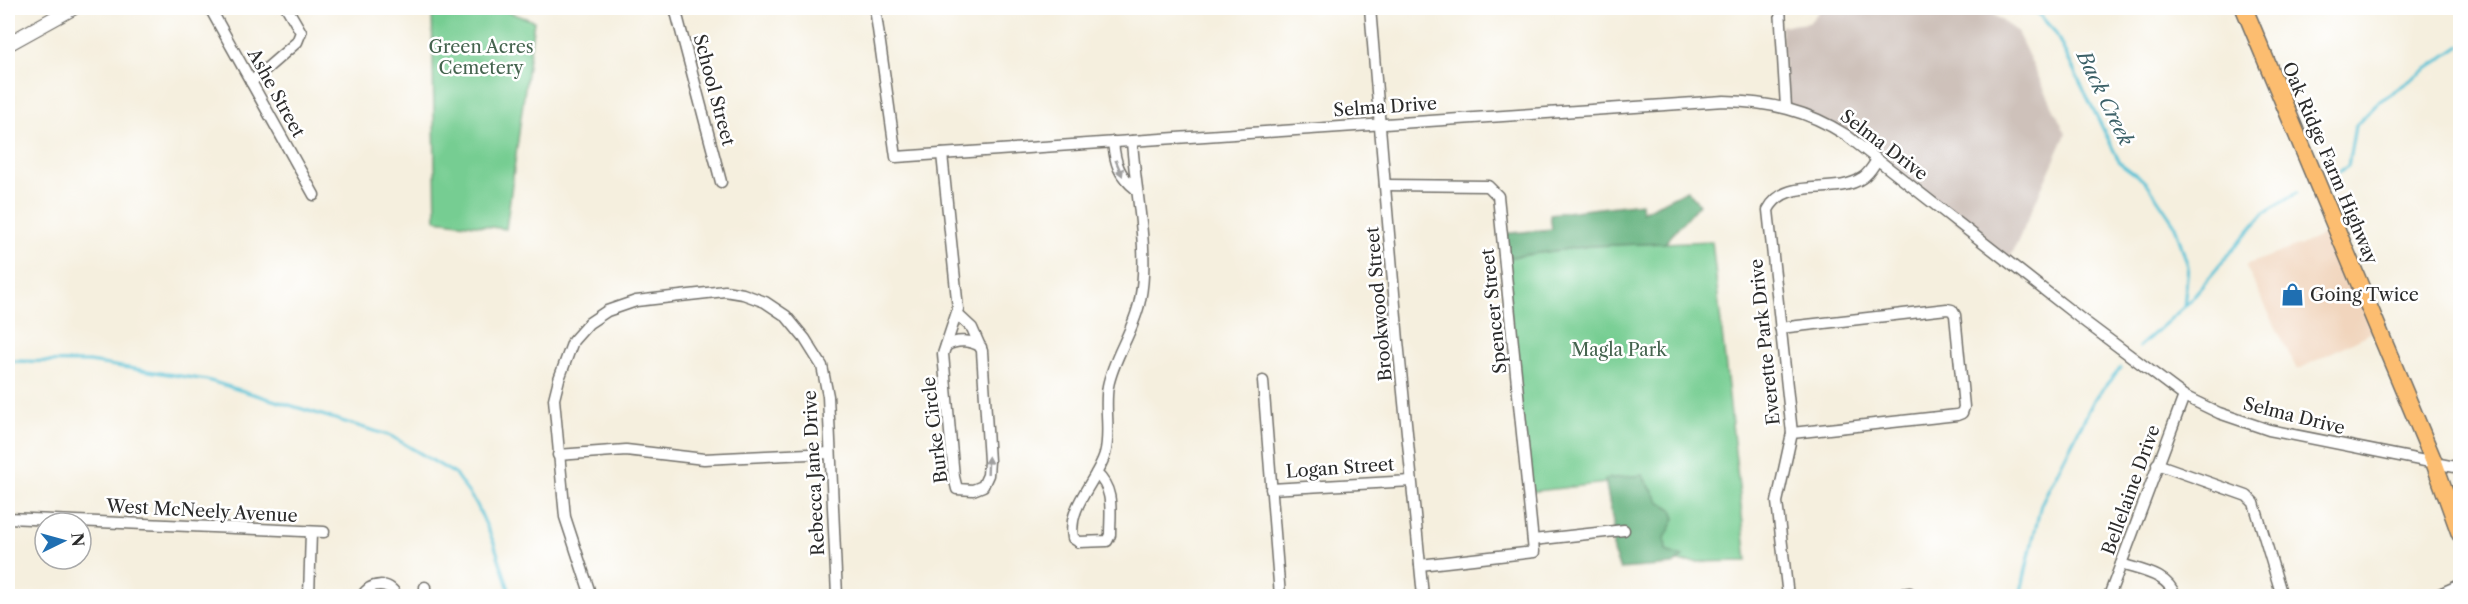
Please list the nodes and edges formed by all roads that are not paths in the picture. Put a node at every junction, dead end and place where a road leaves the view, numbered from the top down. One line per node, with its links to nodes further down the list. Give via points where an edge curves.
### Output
1 (73, 8): 12 (street)
2 (210, 8): 13 (street, Ashe Street)
3 (287, 8): 13 (street, via 301,32 297,42)
4 (675, 8): 20 (street, School Street)
5 (875, 8): 18 (street, Selma Drive, via 896,157)
6 (937, 8): 7 (street)
7 (961, 8): 8 (street)
8 (980, 8)
9 (1370, 8): 15 (street, Brookwood Street)
10 (1780, 8): 14 (street)
11 (2244, 8): 33 (main road, Oak Ridge Farm Highway)
12 (8, 44)
13 (251, 82): 23 (street, Ashe Street)
14 (1786, 107): 15 (street, Selma Drive, via 1724,101); 19 (street, Selma Drive, via 1825,121)
15 (1381, 124): 16 (street, Selma Drive); 21 (street, Brookwood Street)
16 (1132, 141): 17 (street, Selma Drive); 22 (street)
17 (1113, 142): 18 (street, Selma Drive); 22 (street, one-way to 22, via 1119,171)
18 (942, 154): 24 (street, Burke Circle)
19 (1877, 160): 25 (street, Everette Park Drive, via 1862,178 1851,183 1785,192 1772,202 1768,219); 29 (street, Selma Drive)
20 (722, 182)
21 (1385, 185): 37 (street, Brookwood Street); 44 (street, Spencer Street, via 1488,186 1498,196)
22 (1136, 189): 36 (street, via 1143,263 1141,300 1112,371 1105,454)
23 (314, 195)
24 (957, 314): 26 (street, Burke Circle); 27 (street, Burke Circle, via 972,328)
25 (1780, 328): 30 (street, Everette Park Drive); 30 (street, via 1947,309 1954,315 1962,413)
26 (946, 346): 27 (street, via 964,341); 27 (street, Burke Circle, one-way to 27, via 943,354 954,477 957,489 963,491 979,488 988,475)
27 (981, 347)
28 (1263, 381): 38 (street, Logan Street)
29 (2184, 396): 33 (street, Selma Drive, via 2269,430); 34 (street, Bellelaine Drive)
30 (1792, 433): 56 (street, Everette Park Drive, via 1777,502)
31 (830, 453): 32 (street, via 704,459 626,450); 32 (street, Rebecca Jane Drive, via 828,396 822,366 805,339 786,316 765,302 725,291 636,301 607,311 589,323 573,341 554,399); 53 (street, Rebecca Jane Drive)
32 (558, 454): 52 (street, Rebecca Jane Drive, via 565,517)
33 (2434, 462): 35 (street, Selma Drive); 43 (main road, Oak Ridge Farm Highway)
34 (2157, 464): 45 (street, Bellelaine Drive); 60 (street, via 2247,496 2254,503)
35 (2460, 468)
36 (1096, 473): 36 (street, via 1076,508 1071,526 1073,538 1079,542 1107,541 1110,535 1110,493 1106,482)
37 (1411, 481): 38 (street, Logan Street); 46 (street, Brookwood Street)
38 (1271, 489): 54 (street, Logan Street)
39 (8, 518): 41 (street, West McNeely Avenue)
40 (1624, 530): 44 (street)
41 (311, 532): 42 (street, West McNeely Avenue); 49 (street)
42 (324, 532)
43 (2460, 534)
44 (1533, 540): 46 (street, via 1534,552)
45 (2121, 564): 58 (street, Bellelaine Drive); 59 (street, via 2165,579)
46 (1420, 565): 55 (street, Brookwood Street)
47 (2460, 585): 61 (street)
48 (1910, 593): 57 (street)
49 (309, 597)
50 (362, 597): 51 (street, via 370,587 381,585 392,589)
51 (397, 597)
52 (591, 597)
53 (837, 597)
54 (1280, 597)
55 (1423, 597)
56 (1788, 597)
57 (1881, 597)
58 (2109, 597)
59 (2175, 597)
60 (2282, 597)
61 (2435, 597)

